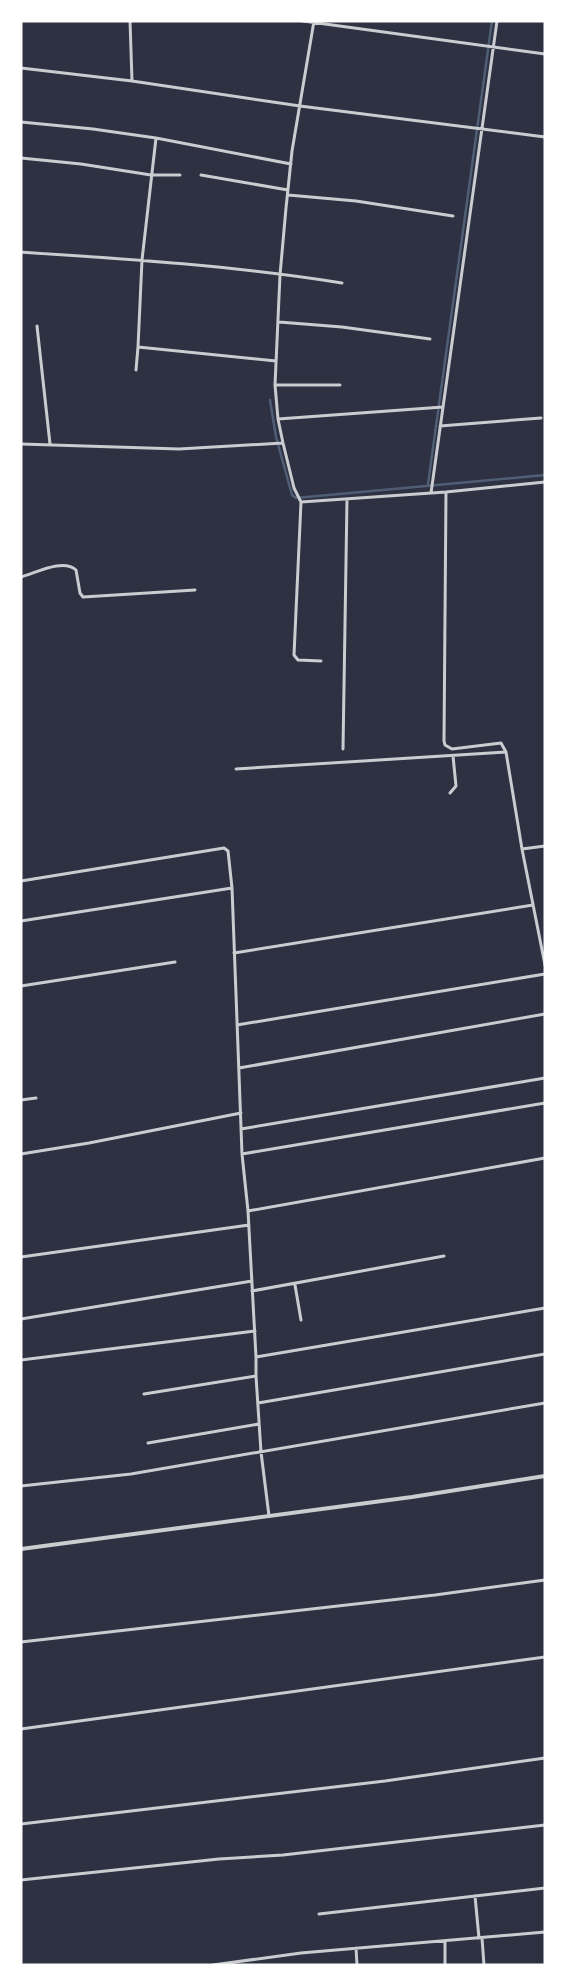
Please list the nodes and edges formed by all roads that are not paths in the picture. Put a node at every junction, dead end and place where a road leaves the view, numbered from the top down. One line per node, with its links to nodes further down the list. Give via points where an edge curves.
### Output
1 (130, 21): 8 (street)
2 (303, 21): 4 (street)
3 (496, 21): 5 (street)
4 (313, 22): 5 (street); 9 (street)
5 (493, 47): 6 (street); 11 (street)
6 (545, 54)
7 (21, 68): 8 (street)
8 (132, 80): 9 (street)
9 (300, 106): 11 (street); 15 (street)
10 (21, 122): 13 (street)
11 (482, 128): 12 (street); 34 (street)
12 (545, 137)
13 (156, 138): 15 (street); 16 (street)
14 (21, 158): 16 (street)
15 (291, 164): 19 (street)
16 (151, 175): 17 (street); 23 (street)
17 (180, 175)
18 (202, 175): 19 (street)
19 (288, 190): 20 (street)
20 (288, 195): 21 (street, via 356,201); 24 (street)
21 (453, 216)
22 (21, 252): 23 (street)
23 (142, 260): 24 (street); 29 (street)
24 (280, 275): 25 (street); 26 (street)
25 (342, 283)
26 (279, 322): 28 (street); 30 (street)
27 (37, 326): 39 (street)
28 (430, 339)
29 (138, 347): 30 (street); 31 (street)
30 (276, 361): 32 (street)
31 (136, 370)
32 (275, 385): 33 (street); 36 (street)
33 (340, 385)
34 (443, 407): 36 (street); 37 (street)
35 (541, 418): 37 (street)
36 (278, 419): 40 (street)
37 (440, 426): 43 (street)
38 (21, 444): 39 (street)
39 (50, 444): 40 (street, via 179,449)
40 (281, 444): 45 (street)
41 (545, 482): 42 (street)
42 (446, 492): 43 (street); 50 (street, via 444,741 452,748 501,743)
43 (431, 493): 44 (street)
44 (347, 499): 45 (street); 49 (street)
45 (301, 502): 48 (street, via 294,655 298,660)
46 (21, 577): 47 (street, via 65,565 76,570 83,597)
47 (195, 590)
48 (321, 661)
49 (343, 749)
50 (506, 752): 51 (street); 55 (street)
51 (453, 756): 52 (street); 53 (street, via 456,786)
52 (236, 769)
53 (450, 793)
54 (545, 846): 55 (street)
55 (522, 849): 58 (street)
56 (21, 881): 57 (street, via 224,848 228,851)
57 (232, 888): 59 (street); 60 (street)
58 (533, 905): 60 (street); 62 (street)
59 (21, 921)
60 (234, 953): 66 (street)
61 (175, 962): 64 (street)
62 (545, 965)
63 (545, 974): 66 (street)
64 (21, 986)
65 (545, 1014): 67 (street)
66 (237, 1025): 67 (street)
67 (239, 1068): 72 (street)
68 (545, 1078): 73 (street)
69 (36, 1098): 70 (street)
70 (21, 1100)
71 (545, 1103): 75 (street)
72 (241, 1113): 73 (street); 74 (street)
73 (241, 1129): 75 (street)
74 (21, 1154)
75 (242, 1154): 77 (street)
76 (545, 1158): 77 (street)
77 (248, 1211): 78 (street)
78 (249, 1224): 80 (street); 81 (street)
79 (444, 1256): 82 (street)
80 (21, 1258)
81 (252, 1281): 83 (street); 85 (street)
82 (295, 1285): 83 (street); 86 (street)
83 (252, 1291): 87 (street)
84 (545, 1308): 89 (street)
85 (21, 1320)
86 (301, 1320)
87 (255, 1331): 89 (street); 90 (street)
88 (545, 1354): 93 (street)
89 (256, 1357): 91 (street)
90 (21, 1360)
91 (256, 1376): 92 (street); 93 (street)
92 (144, 1394)
93 (258, 1403): 95 (street)
94 (545, 1403): 97 (street)
95 (259, 1424): 96 (street); 97 (street)
96 (148, 1443)
97 (261, 1452): 99 (street, via 131,1474); 100 (street)
98 (545, 1476): 100 (street)
99 (21, 1486)
100 (269, 1516): 101 (street)
101 (21, 1549)
102 (545, 1580): 103 (street)
103 (21, 1642)
104 (545, 1657): 105 (street)
105 (21, 1729)
106 (545, 1758): 107 (street, via 375,1782)
107 (21, 1824)
108 (545, 1825): 109 (street)
109 (21, 1880)
110 (545, 1888): 111 (street)
111 (475, 1896): 112 (street); 114 (street)
112 (319, 1914)
113 (545, 1932): 114 (street)
114 (480, 1938): 115 (street); 120 (street)
115 (445, 1941): 116 (street); 119 (street)
116 (356, 1948): 117 (street); 118 (street)
117 (213, 1965)
118 (357, 1965)
119 (445, 1965)
120 (484, 1965)

